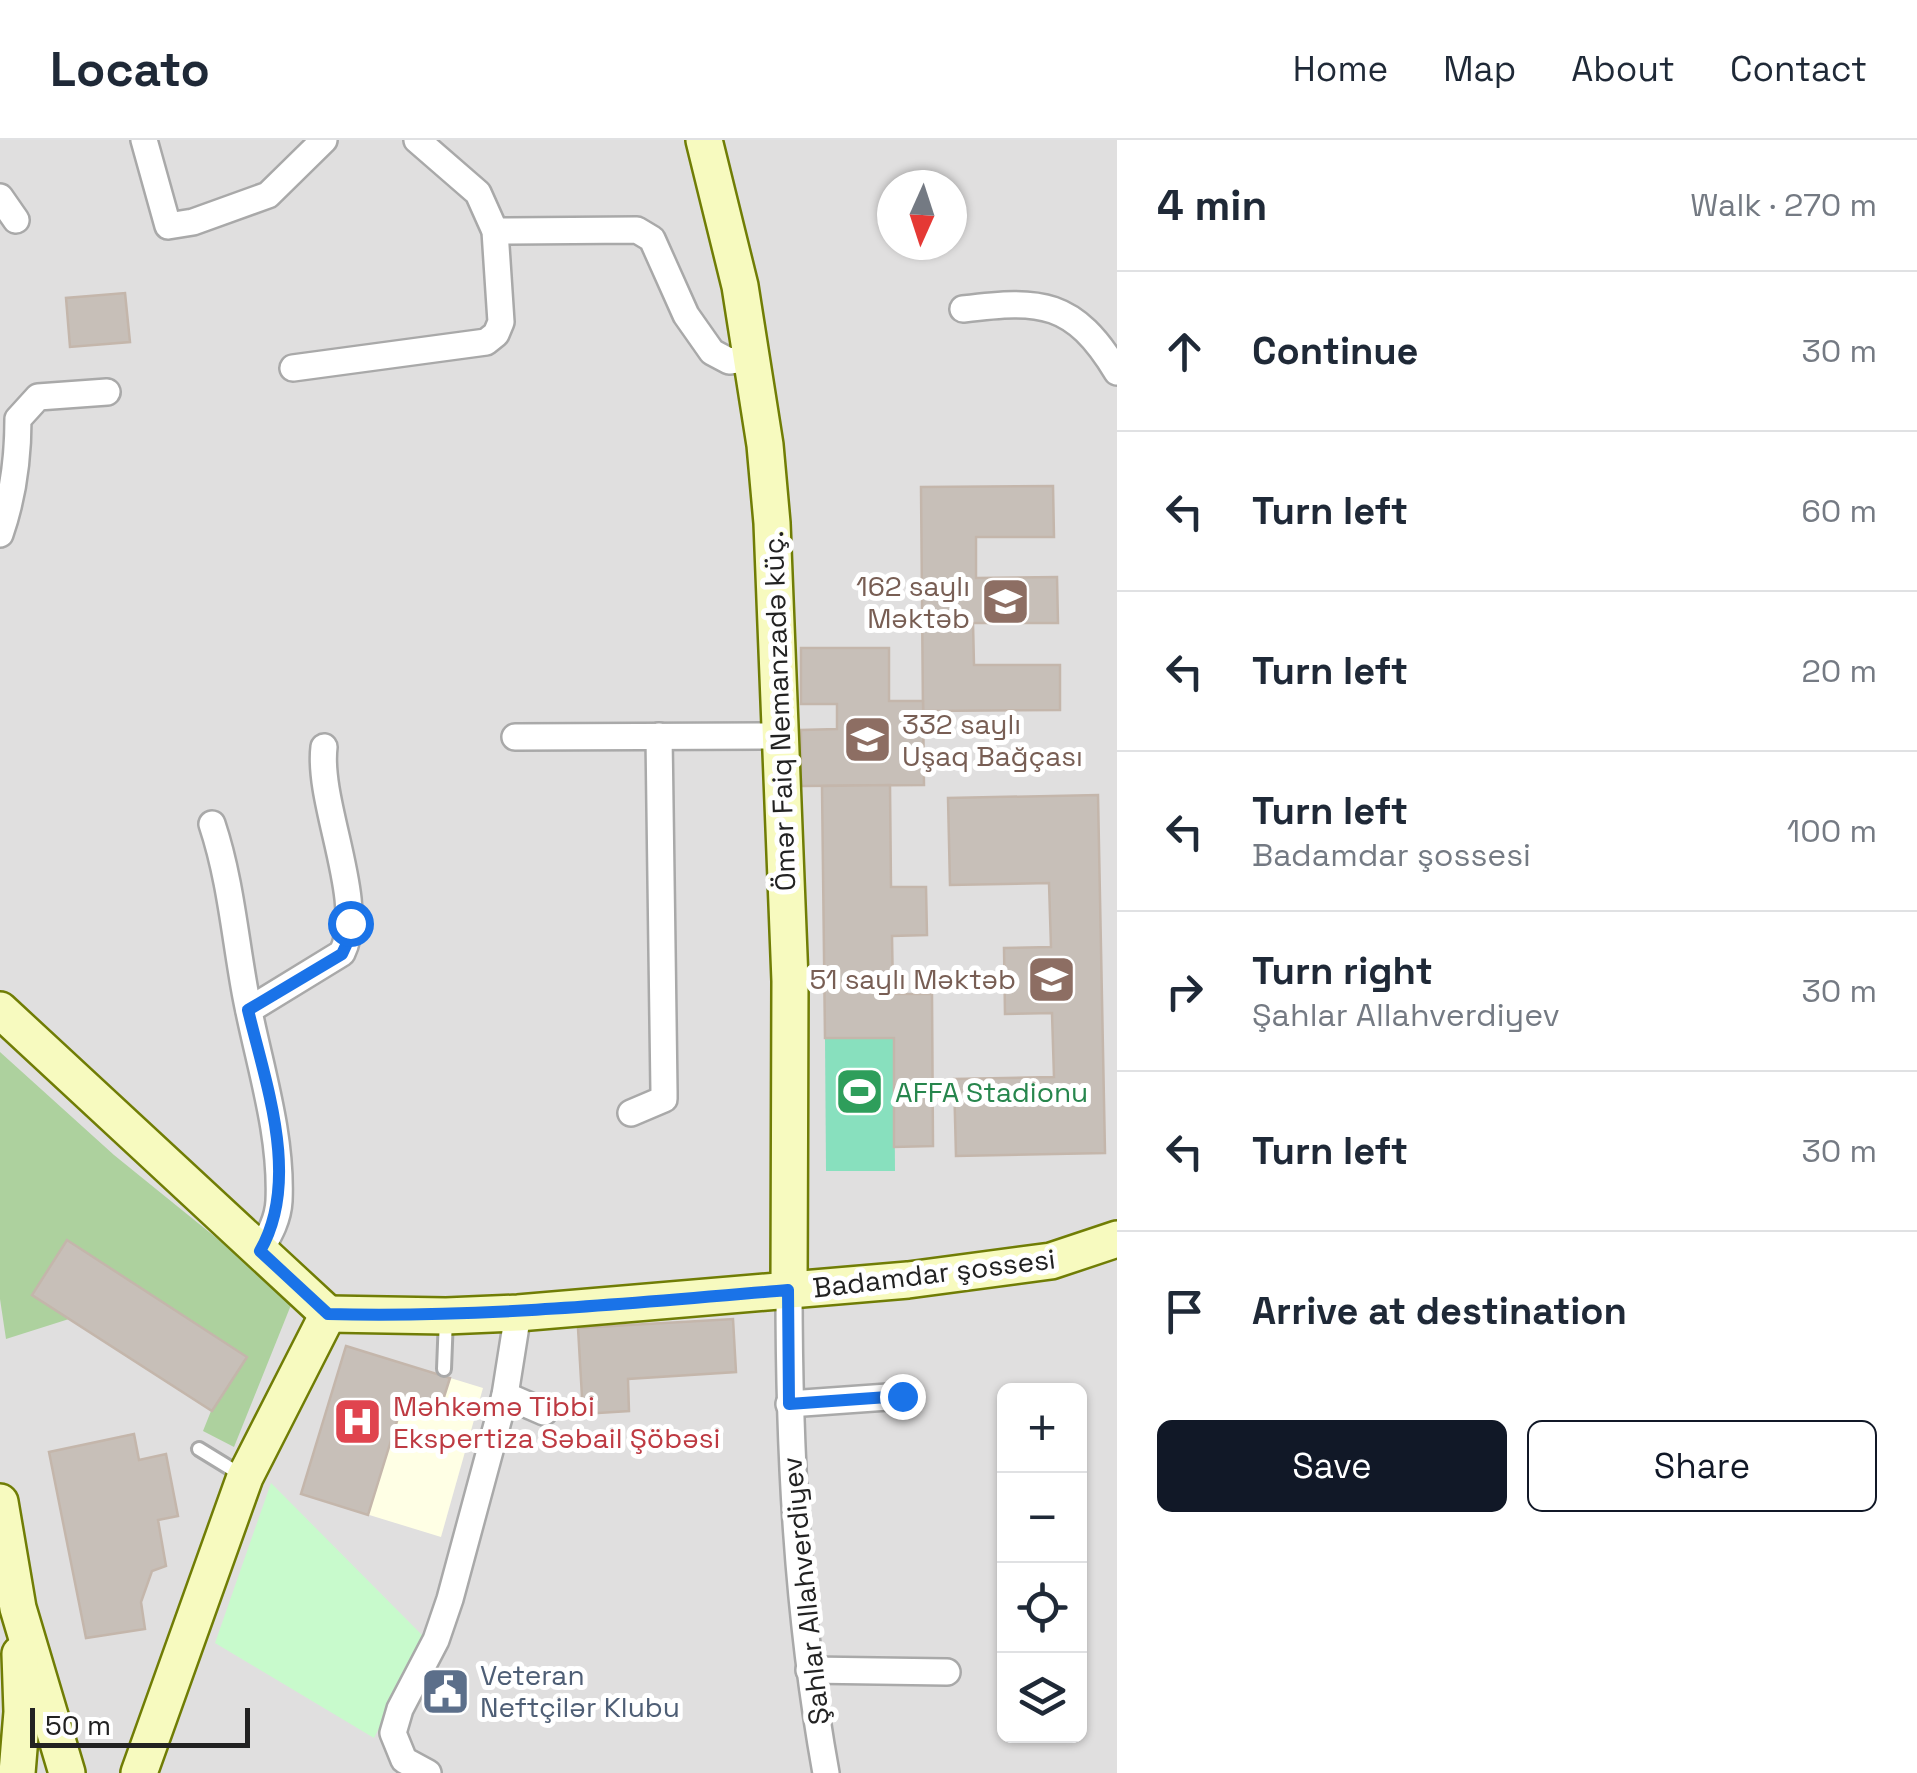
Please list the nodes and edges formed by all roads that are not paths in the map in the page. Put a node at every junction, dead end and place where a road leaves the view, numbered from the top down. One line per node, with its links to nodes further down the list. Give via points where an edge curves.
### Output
1 (144, 140): 2 (street, via 168,226 268,195)
2 (324, 140)
3 (416, 140): 7 (street, via 478,193)
4 (704, 140): 9 (main road, Ömər Faiq Nemanzadə küç.)
5 (0, 197): 6 (street)
6 (16, 220)
7 (494, 232): 9 (street, via 638,230 652,239 686,314 712,352 729,362); 10 (street, via 502,322 486,342)
8 (964, 310): 11 (street, via 1015,303 1069,314)
9 (753, 358): 16 (main road, Ömər Faiq Nemanzadə küç., via 772,523)
10 (293, 368)
11 (1117, 372)
12 (107, 392): 13 (street, via 38,397 18,419 9,509)
13 (0, 534)
14 (515, 736): 15 (street)
15 (658, 736): 16 (street); 21 (street, via 664,1099)
16 (779, 736): 24 (main road, Ömər Faiq Nemanzadə küç., via 790,981)
17 (324, 747): 20 (street, via 348,941 342,954)
18 (212, 824): 20 (street, via 230,886)
19 (0, 1010): 23 (main road)
20 (248, 1010): 23 (street, via 275,1126 279,1204)
21 (631, 1113)
22 (1117, 1239): 24 (main road, Badamdar şossesi, via 1051,1262)
23 (260, 1251): 26 (main road)
24 (788, 1290): 25 (main road, Badamdar şossesi); 31 (street, Şahlar Allahverdiyev)
25 (518, 1312): 27 (main road, Badamdar şossesi); 29 (street)
26 (328, 1314): 27 (main road, Badamdar şossesi); 34 (main road)
27 (446, 1316): 28 (lane)
28 (444, 1368)
29 (505, 1395): 32 (street); 42 (street, via 450,1599 392,1732 404,1760)
30 (902, 1396): 31 (street)
31 (789, 1404): 37 (street, Şahlar Allahverdiyev)
32 (544, 1412)
33 (199, 1448): 34 (lane)
34 (245, 1478): 41 (main road)
35 (0, 1502): 36 (main road)
36 (18, 1608): 39 (main road, via 22,1712); 40 (main road)
37 (809, 1670): 38 (street); 43 (street, Şahlar Allahverdiyev)
38 (946, 1672)
39 (16, 1773)
40 (66, 1773)
41 (138, 1773)
42 (428, 1773)
43 (826, 1773)

